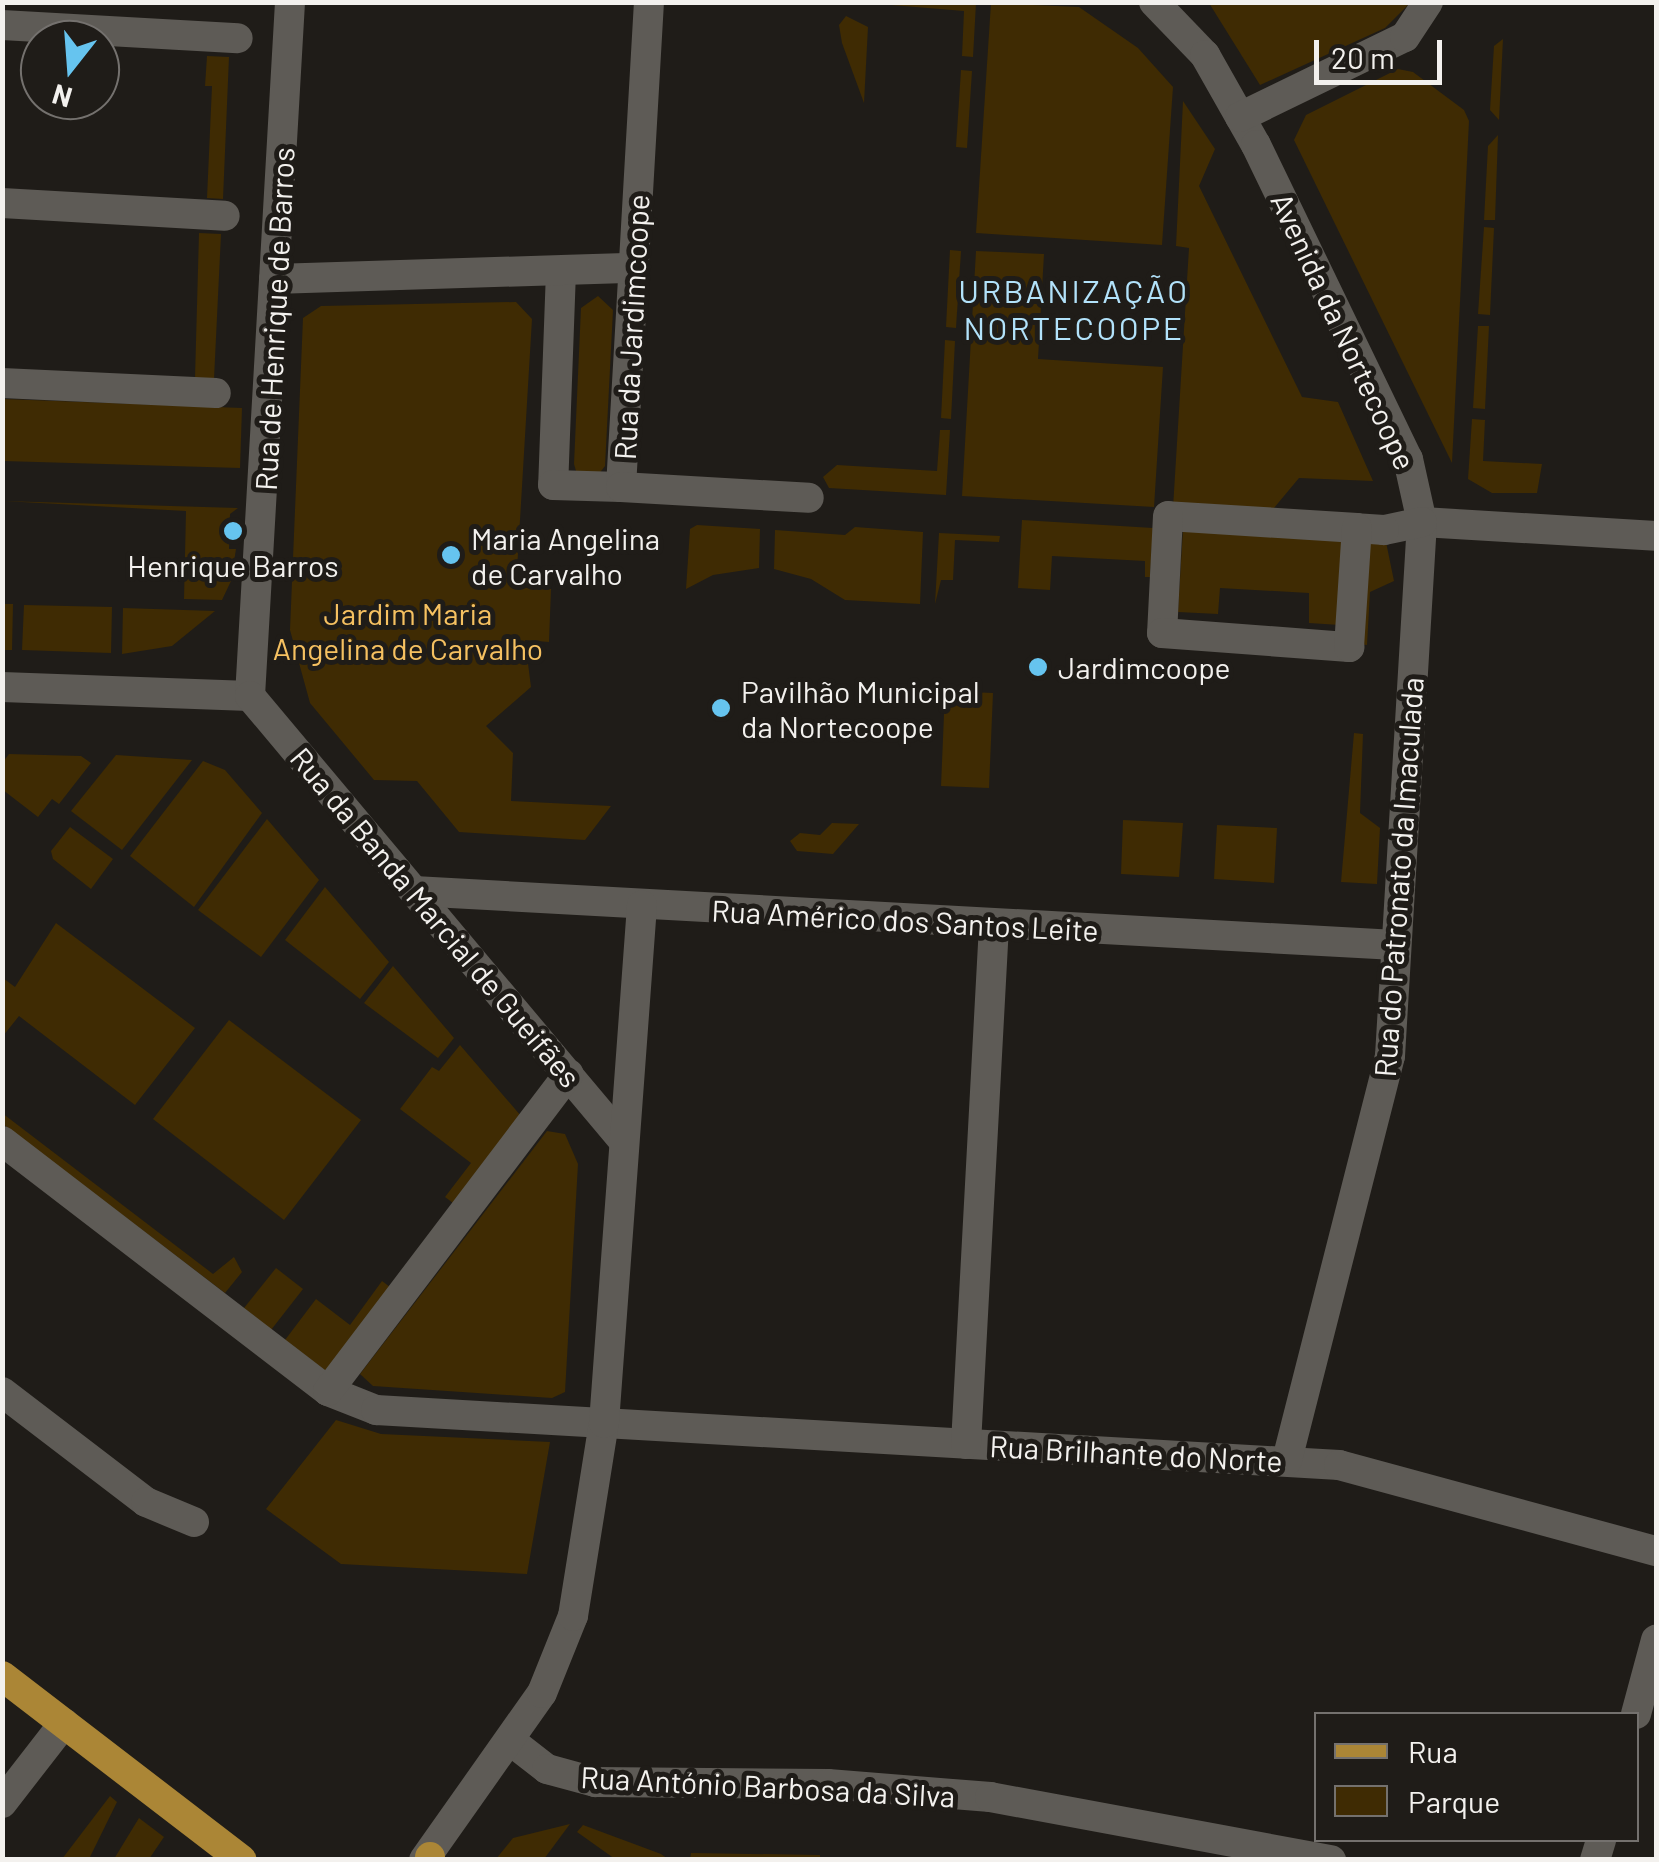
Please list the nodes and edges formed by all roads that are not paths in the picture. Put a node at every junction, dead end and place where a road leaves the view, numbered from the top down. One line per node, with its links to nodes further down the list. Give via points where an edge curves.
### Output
1 (290, 2): 12 (street, Rua de Henrique de Barros)
2 (649, 2): 10 (street, Rua da Jardimcoope)
3 (1154, 2): 7 (street, Avenida da Nortecoope, via 1205,56)
4 (1428, 2): 7 (street, via 1405,37)
5 (2, 25): 6 (street)
6 (238, 38)
7 (1240, 118): 17 (street, Avenida da Nortecoope, via 1408,459)
8 (2, 203): 9 (street)
9 (225, 216)
10 (634, 268): 11 (street); 15 (street, Rua da Jardimcoope)
11 (561, 271): 12 (street); 15 (street, Rua da Jardimcoope, via 552,485)
12 (274, 279): 21 (street, Rua de Henrique de Barros)
13 (2, 384): 14 (street)
14 (216, 393)
15 (621, 487): 16 (street)
16 (809, 498)
17 (1422, 522): 18 (street); 19 (street); 25 (street, Rua do Patronato da Imaculada)
18 (1357, 528): 18 (street, via 1168,516 1162,633 1349,646)
19 (1656, 536)
20 (2, 687): 21 (street)
21 (250, 696): 22 (street, Rua da Banda Marcial de Gueifães)
22 (414, 891): 23 (street, Rua Américo dos Santos Leite); 26 (street, Rua da Banda Marcial de Gueifães)
23 (642, 905): 24 (street, Rua Américo dos Santos Leite); 27 (street, Rua da Banda Marcial de Gueifães, via 630,1100)
24 (994, 926): 25 (street, Rua Américo dos Santos Leite); 32 (street)
25 (1396, 945): 33 (street, Rua do Patronato da Imaculada, via 1382,1097)
26 (569, 1074): 27 (street, Rua da Banda Marcial de Gueifães); 29 (street)
27 (621, 1138): 31 (street, Rua da Banda Marcial de Gueifães)
28 (2, 1141): 29 (street, Rua Brilhante do Norte)
29 (328, 1391): 31 (street, Rua Brilhante do Norte, via 389,1412)
30 (2, 1392): 34 (street, via 146,1502)
31 (604, 1424): 32 (street, Rua Brilhante do Norte); 40 (street, Rua da Banda Marcial de Gueifães, via 574,1616 558,1660)
32 (966, 1444): 33 (street, Rua Brilhante do Norte)
33 (1286, 1460): 35 (street, Rua Brilhante do Norte, via 1370,1472)
34 (194, 1522)
35 (1656, 1551)
36 (1656, 1640): 38 (street)
37 (2, 1676): 39 (main road)
38 (1637, 1712)
39 (64, 1722): 41 (street); 43 (main road)
40 (511, 1741): 42 (street, Rua da Banda Marcial de Gueifães); 44 (street, Rua António Barbosa da Silva, via 547,1769 595,1782 828,1784 990,1797)
41 (2, 1803)
42 (428, 1859)
43 (242, 1860)
44 (1330, 1860)

